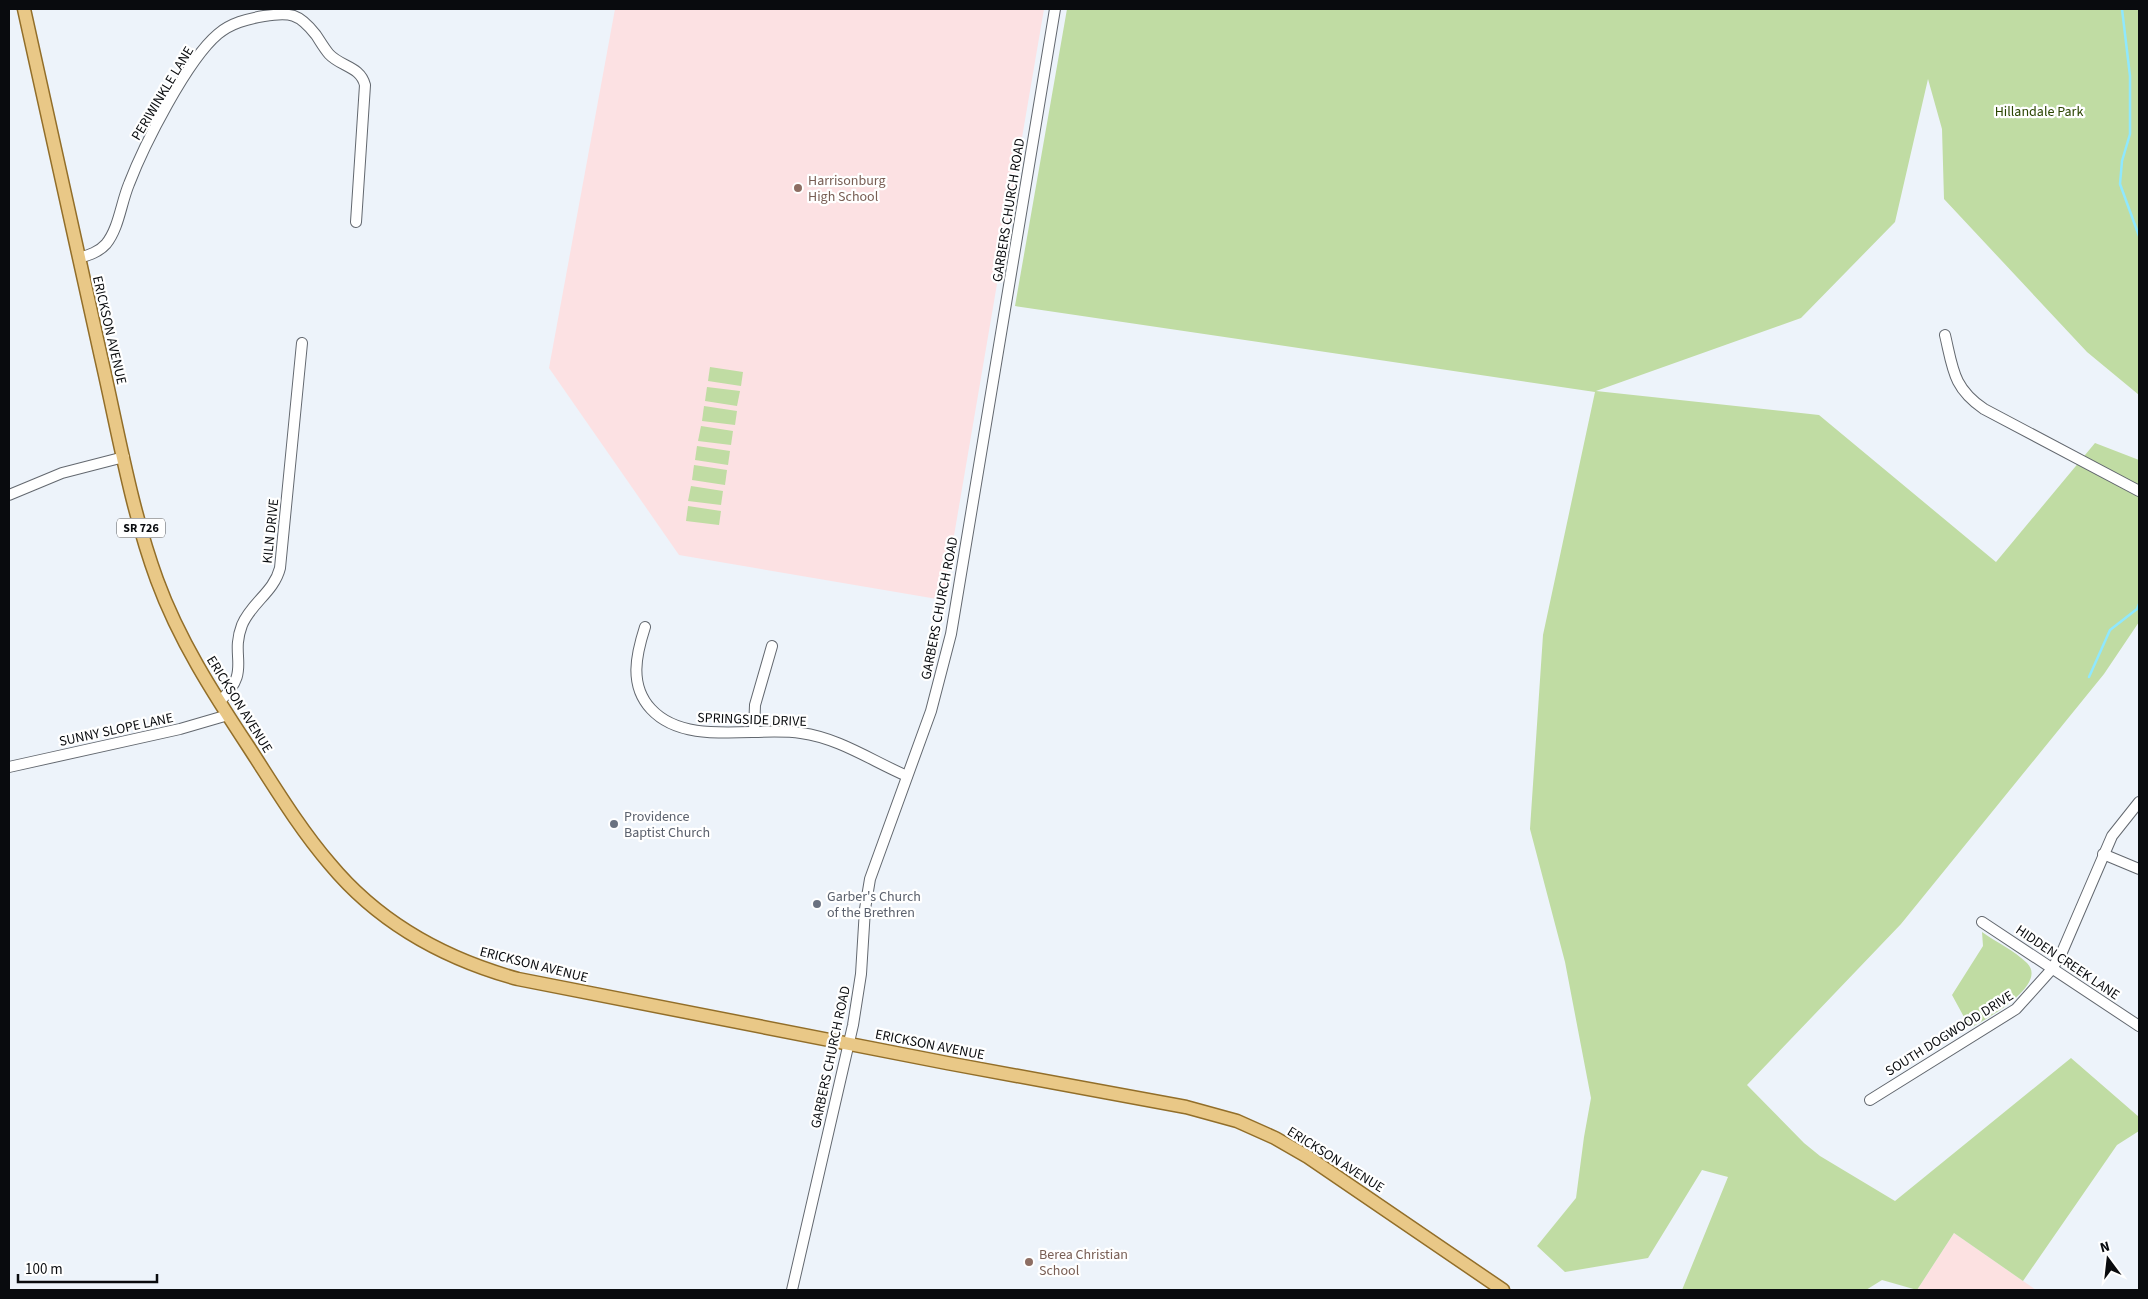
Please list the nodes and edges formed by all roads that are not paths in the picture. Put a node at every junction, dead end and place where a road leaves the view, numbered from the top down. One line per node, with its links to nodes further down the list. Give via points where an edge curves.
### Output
1 (24, 9): 4 (main road, ERICKSON AVENUE / SR 726)
2 (1055, 9): 16 (street, GARBERS CHURCH ROAD, via 951,634 931,711)
3 (356, 222): 4 (street, PERIWINKLE LANE, via 363,78 330,54 301,18 277,14 240,22 213,39 181,83 152,135 133,172 106,244 93,254)
4 (79, 258): 7 (main road, ERICKSON AVENUE / SR 726)
5 (1945, 335): 8 (street, via 1954,373 1966,395 1984,409)
6 (302, 343): 12 (street, KILN DRIVE, via 280,568 274,584 243,623 238,645 238,675 231,692)
7 (124, 457): 9 (street, via 62,473); 12 (main road, ERICKSON AVENUE / SR 726, via 157,580 186,646)
8 (2139, 491)
9 (9, 495)
10 (645, 626): 14 (street, SPRINGSIDE DRIVE, via 637,653 636,676 642,695 653,711 668,723 691,730)
11 (772, 646): 14 (street, via 755,705)
12 (219, 702): 13 (main road, ERICKSON AVENUE / SR 726)
13 (228, 716): 15 (street, SUNNY SLOPE LANE); 23 (main road, ERICKSON AVENUE / SR 726, via 331,866 382,914 442,952 471,965 518,979)
14 (754, 731): 16 (street, SPRINGSIDE DRIVE, via 789,732 823,738)
15 (9, 767)
16 (906, 776): 23 (street, GARBERS CHURCH ROAD, via 868,887 861,974)
17 (2139, 802): 18 (street, SOUTH DOGWOOD DRIVE, via 2112,836)
18 (2103, 854): 19 (street); 21 (street, SOUTH DOGWOOD DRIVE, via 2070,936)
19 (2139, 869)
20 (1982, 922): 21 (street, HIDDEN CREEK LANE)
21 (2052, 969): 22 (street, HIDDEN CREEK LANE); 24 (street, SOUTH DOGWOOD DRIVE, via 2016,1009)
22 (2139, 1026)
23 (849, 1044): 25 (street, GARBERS CHURCH ROAD); 26 (main road, ERICKSON AVENUE, via 1186,1107 1237,1121 1308,1157)
24 (1870, 1100)
25 (792, 1290)
26 (1503, 1290)

